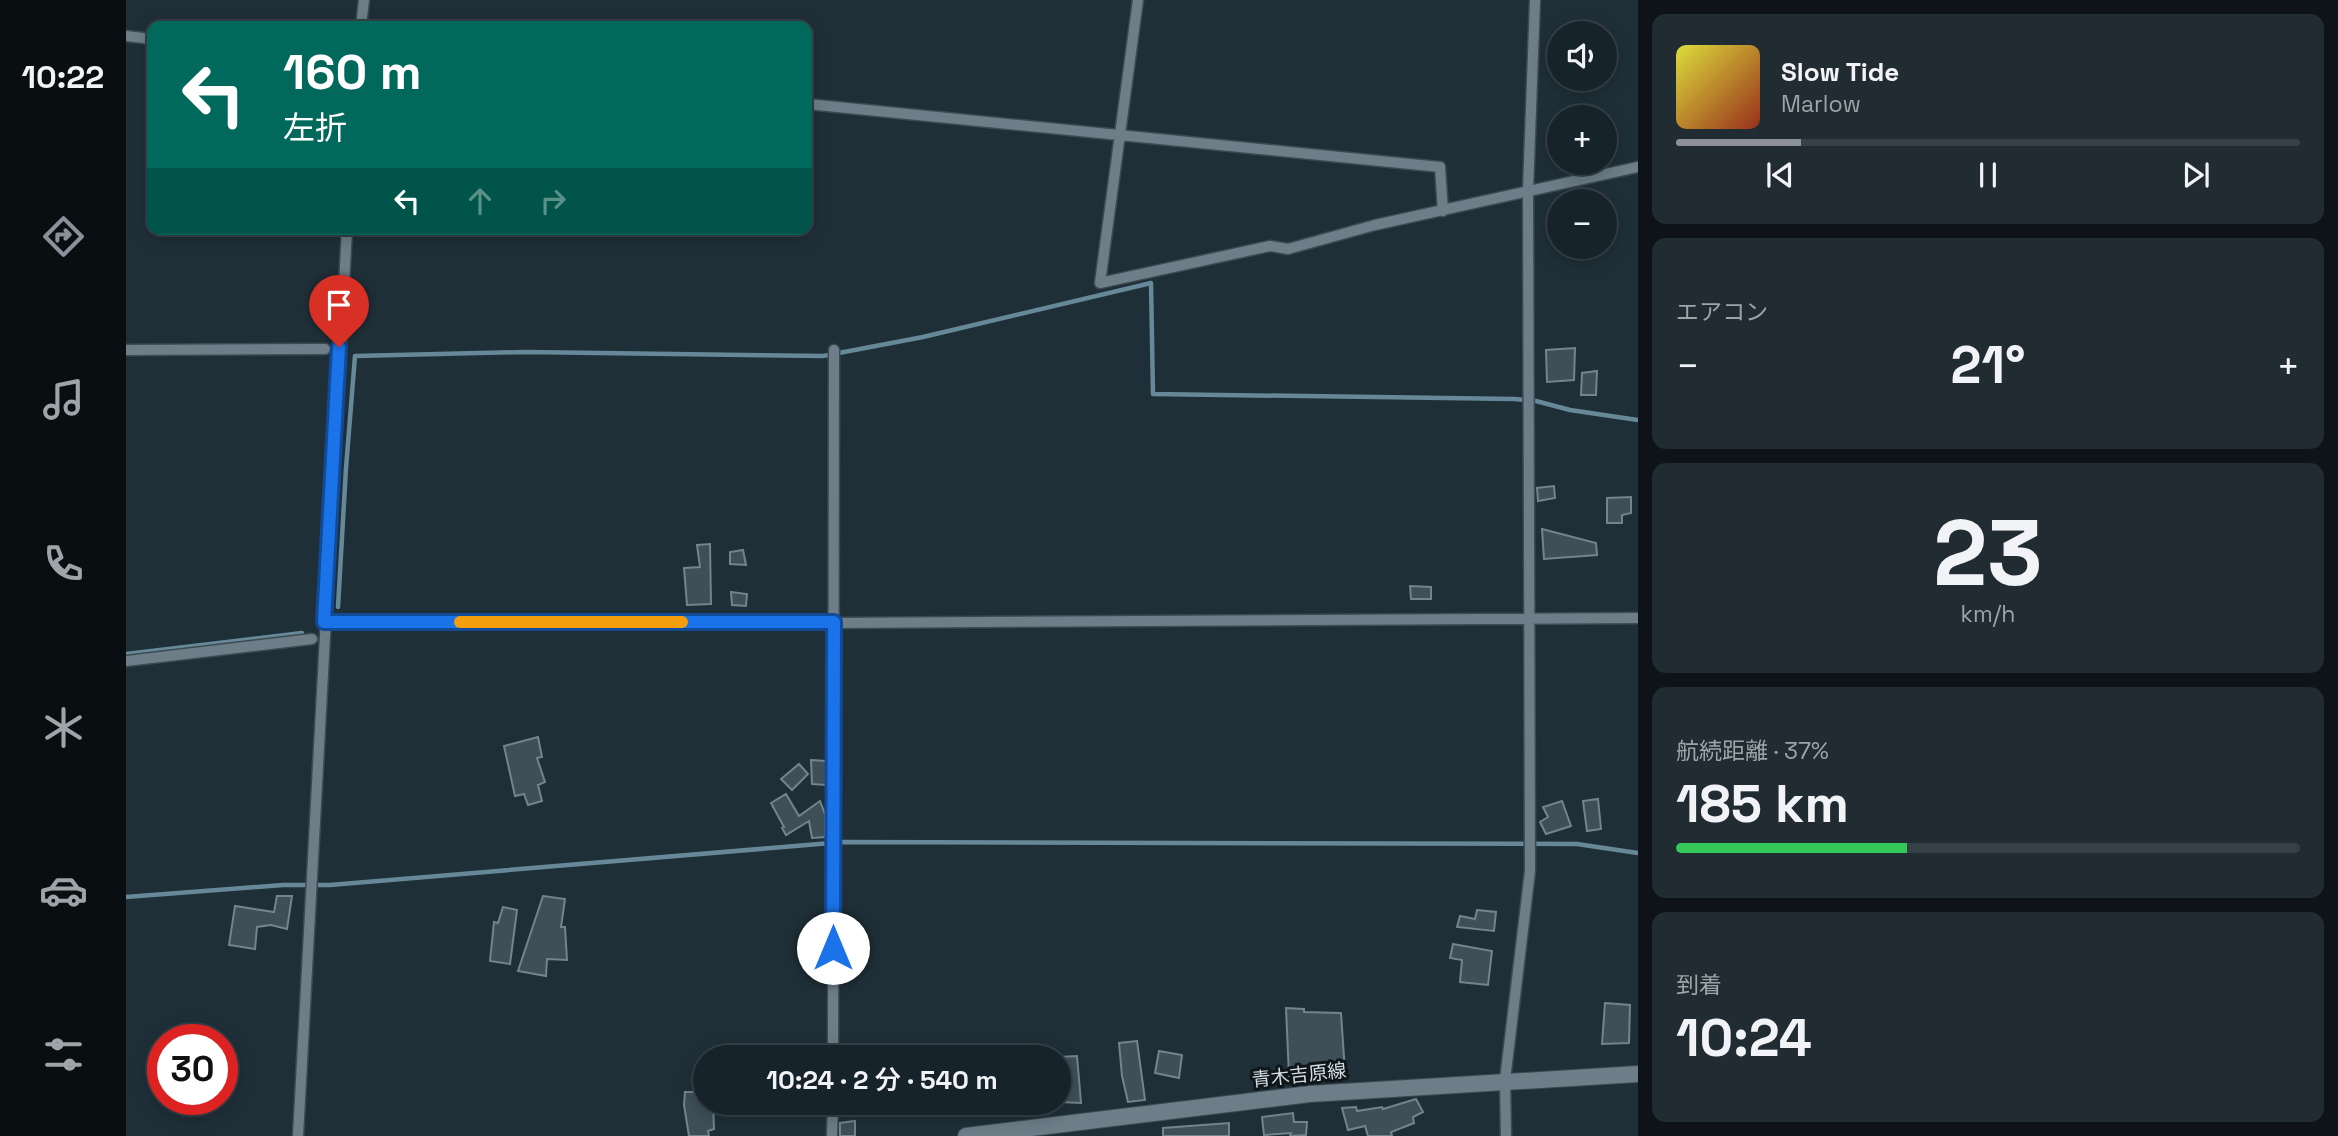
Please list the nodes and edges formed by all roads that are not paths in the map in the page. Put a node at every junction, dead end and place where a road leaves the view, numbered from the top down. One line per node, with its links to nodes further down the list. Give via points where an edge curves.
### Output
1 (364, 0): 4 (street)
2 (1138, 0): 8 (street)
3 (1535, 0): 10 (street)
4 (362, 21)
5 (126, 36): 6 (street)
6 (147, 38)
7 (812, 104): 8 (street)
8 (1119, 135): 11 (street, via 1440,167); 11 (street, via 1100,283 1270,246 1287,249)
9 (1638, 167): 10 (street)
10 (1528, 190): 11 (street); 16 (street)
11 (1443, 211)
12 (347, 235): 18 (street)
13 (325, 349): 14 (street)
14 (126, 350)
15 (834, 350): 19 (street)
16 (1528, 618): 17 (street); 19 (street); 24 (street, via 1530,871)
17 (1638, 618)
18 (324, 622): 19 (street); 26 (street)
19 (834, 622): 22 (street)
20 (312, 639): 21 (street)
21 (126, 661)
22 (833, 1045)
23 (1638, 1074): 24 (main road, 青木吉原線)
24 (1505, 1080): 28 (main road, 青木吉原線, via 1310,1094); 29 (street)
25 (833, 1115): 27 (street)
26 (298, 1136)
27 (832, 1136)
28 (965, 1136)
29 (1506, 1136)

